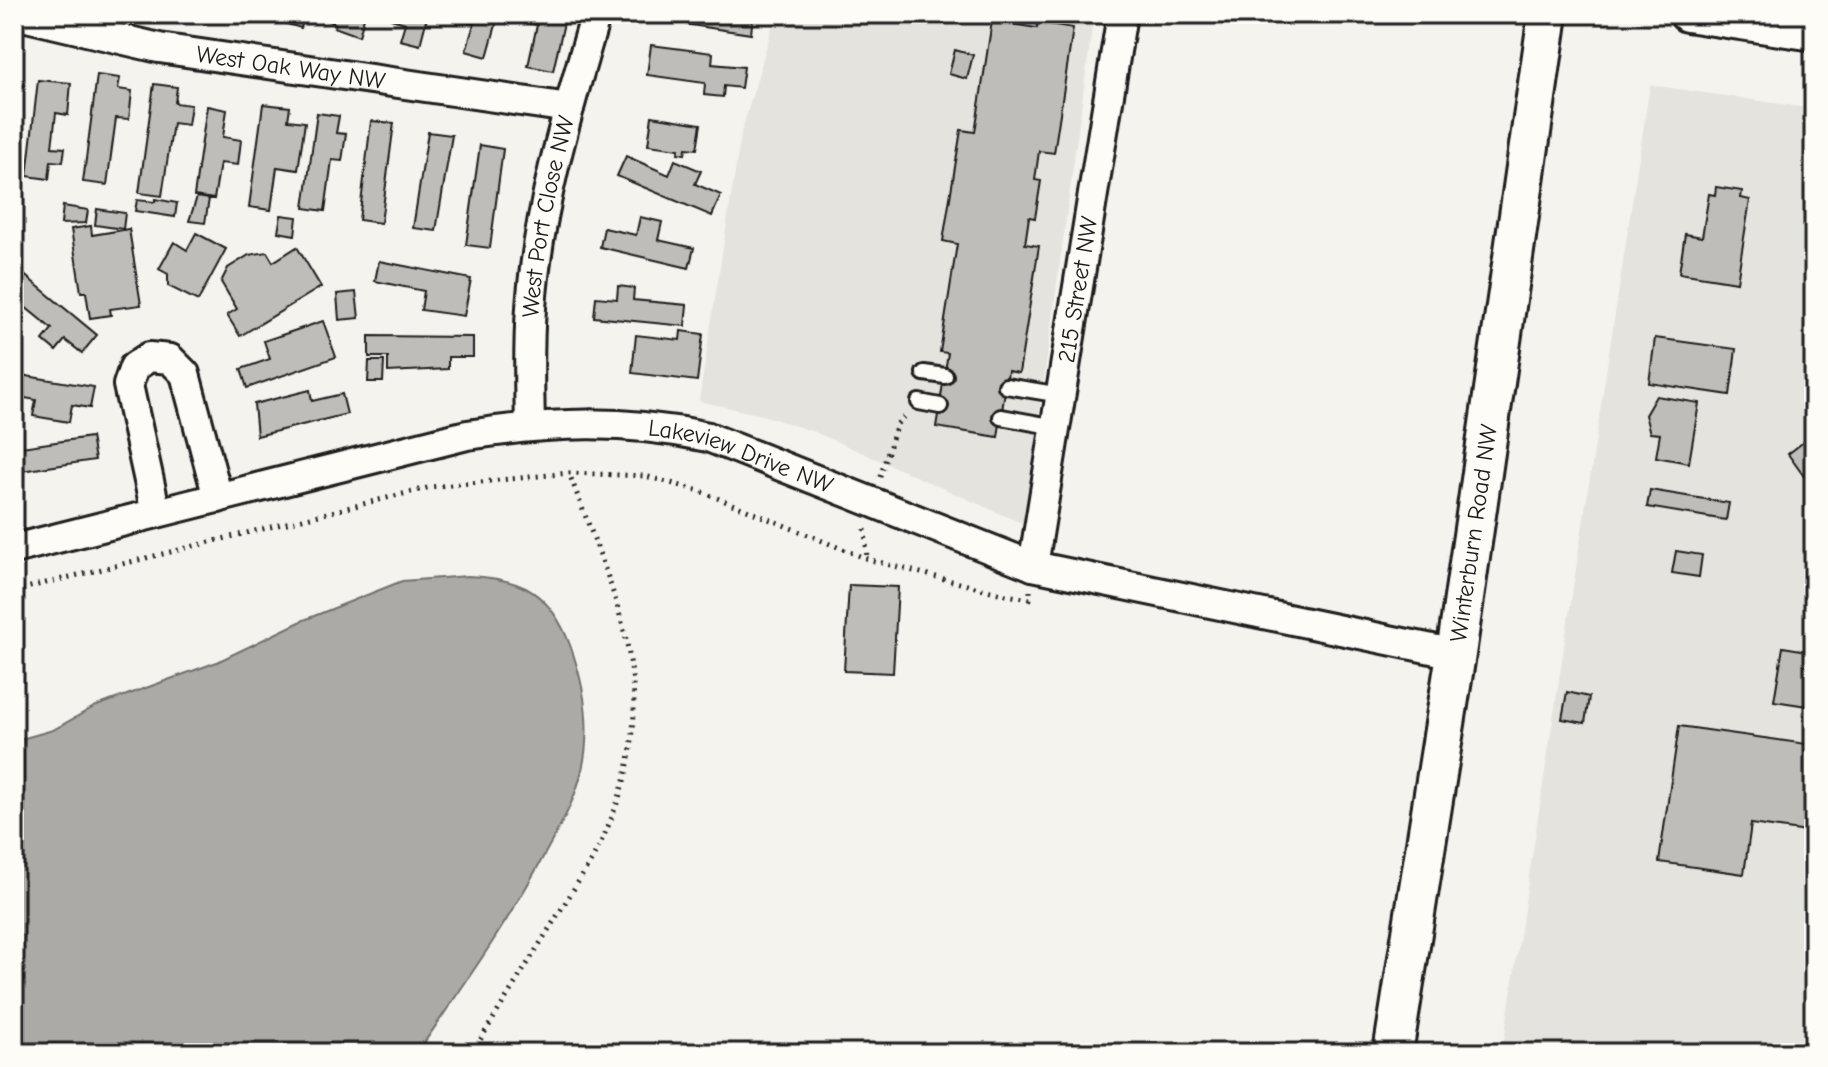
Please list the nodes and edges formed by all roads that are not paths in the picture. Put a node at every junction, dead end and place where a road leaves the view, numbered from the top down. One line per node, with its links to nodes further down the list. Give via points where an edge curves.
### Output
1 (14, 14): 7 (street, West Oak Way NW, via 159,48)
2 (596, 14): 7 (street, West Port Close NW)
3 (1548, 14): 21 (main road, Winterburn Road NW)
4 (1687, 14): 6 (street)
5 (1116, 15): 11 (street, 215 Street NW)
6 (1814, 33)
7 (569, 108): 15 (street, West Port Close NW, via 541,228 531,306)
8 (924, 373): 9 (lane)
9 (945, 376)
10 (1006, 386): 11 (lane)
11 (1061, 395): 16 (street, 215 Street NW)
12 (919, 402): 13 (lane)
13 (940, 406)
14 (1001, 417): 16 (lane)
15 (530, 425): 17 (street, Lakeview Drive NW, via 467,435); 20 (street, Lakeview Drive NW, via 596,422 708,437)
16 (1056, 427): 20 (street, 215 Street NW)
17 (218, 498): 18 (street, Lakeview Drive NW); 18 (street, via 185,374 170,359 149,357 134,367 128,385)
18 (156, 513): 19 (street, Lakeview Drive NW)
19 (14, 549)
20 (1033, 566): 21 (street, Lakeview Drive NW)
21 (1456, 654): 22 (main road, Winterburn Road NW)
22 (1393, 1053)

